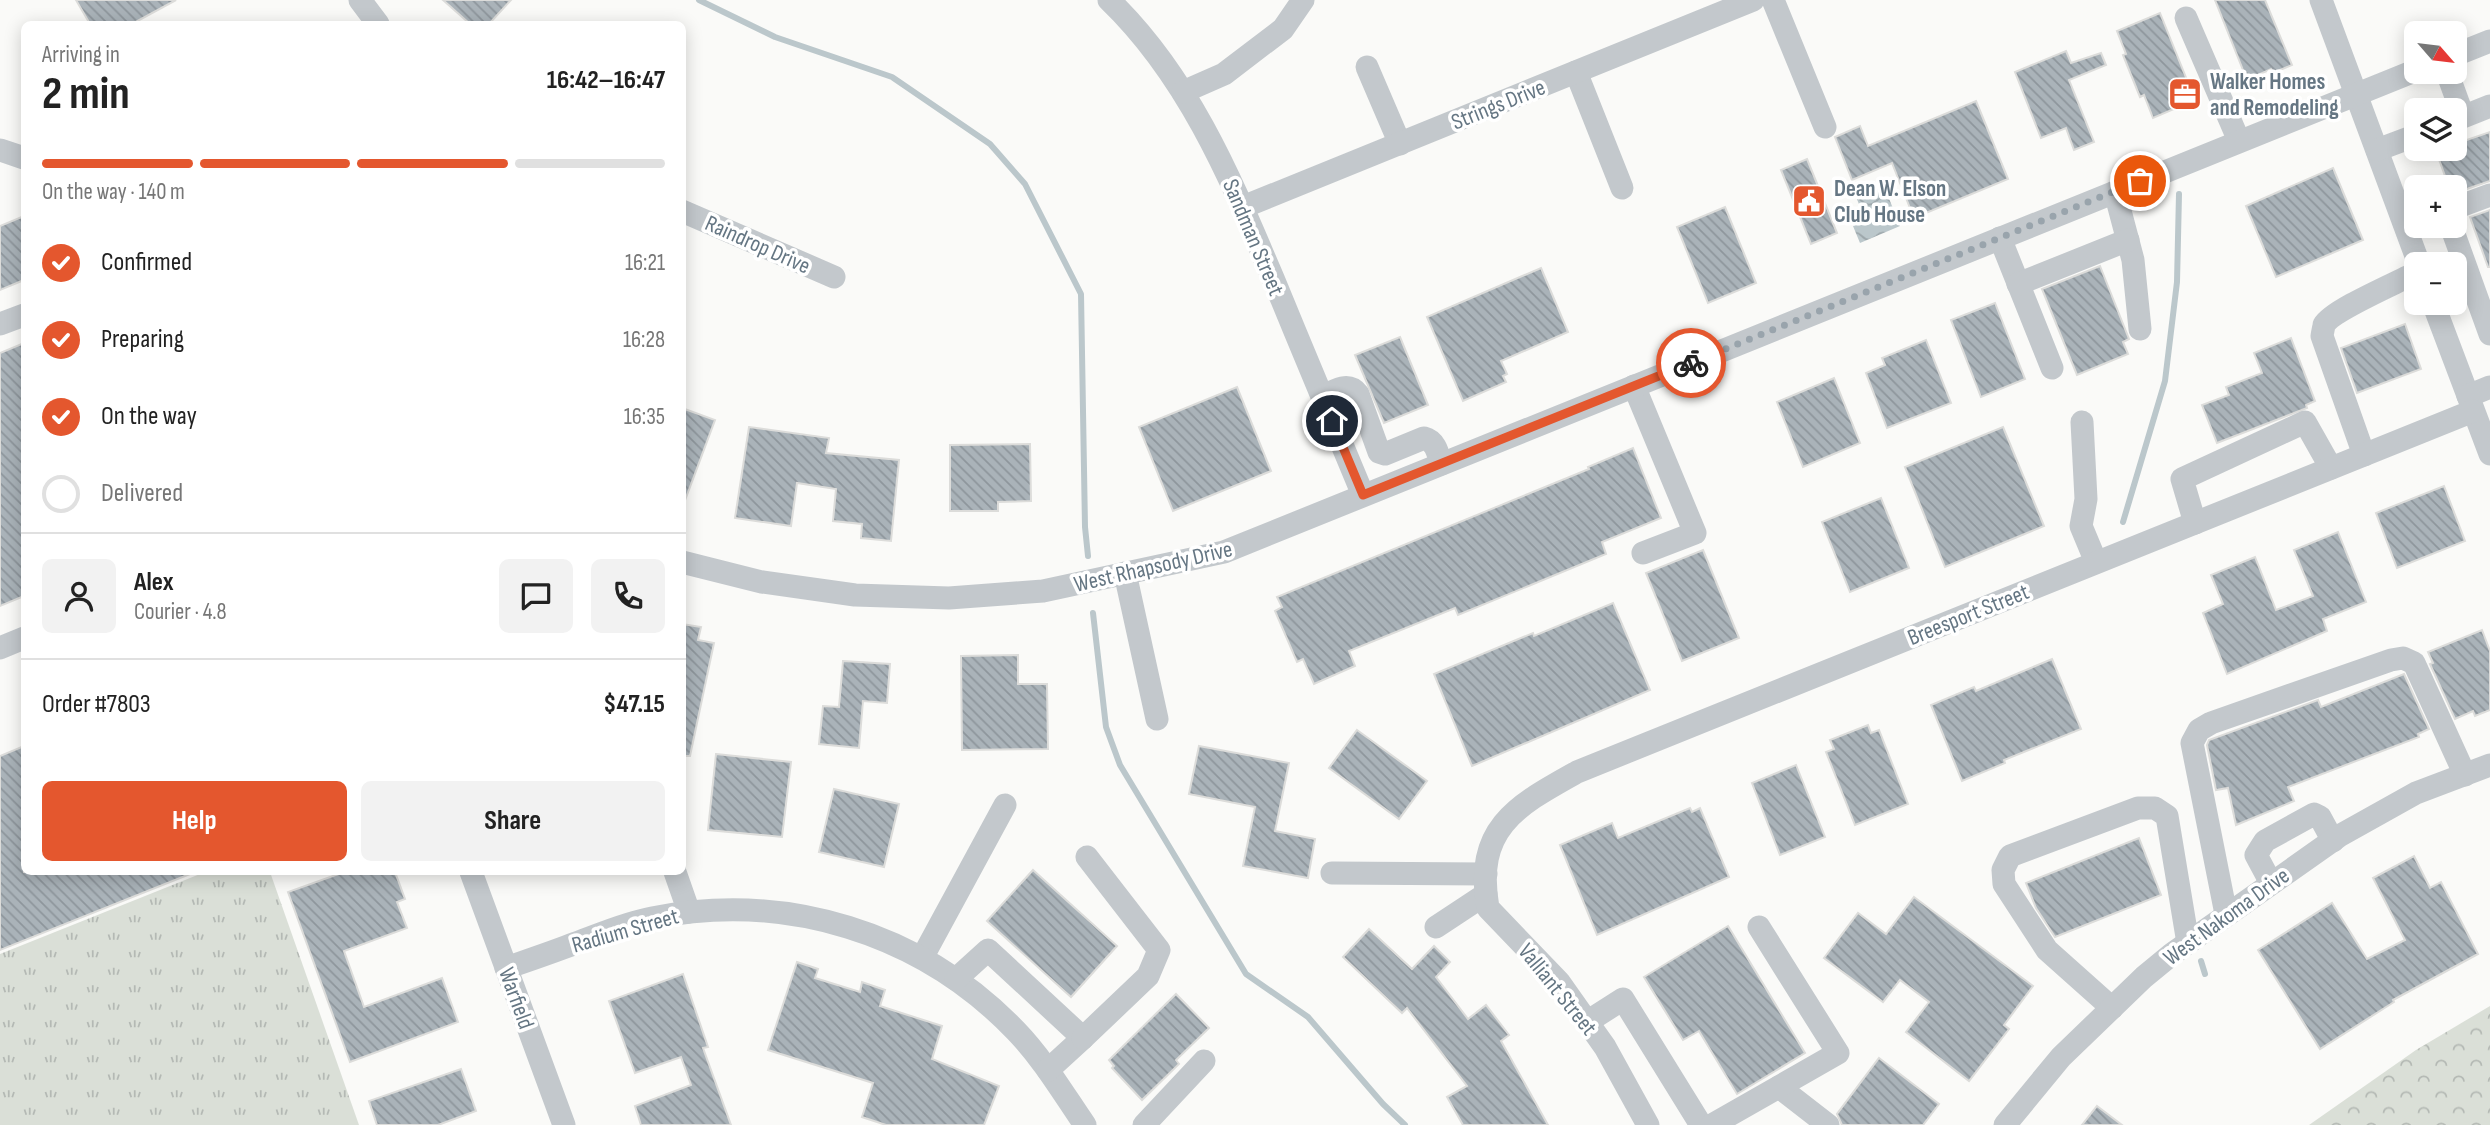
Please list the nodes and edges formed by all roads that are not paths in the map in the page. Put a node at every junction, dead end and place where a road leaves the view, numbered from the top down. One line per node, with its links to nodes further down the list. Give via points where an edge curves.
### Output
1 (360, 0): 8 (street)
2 (1109, 0): 14 (street, Sandman Street)
3 (1303, 0): 14 (street, via 1283,29 1224,74)
4 (1754, 0): 12 (street, Strings Drive)
5 (1773, 0): 18 (street)
6 (2321, 0): 15 (street)
7 (2186, 18): 20 (street)
8 (376, 21)
9 (2490, 41): 10 (street)
10 (2468, 50)
11 (1367, 67): 21 (street)
12 (1576, 72): 21 (street, Strings Drive); 25 (street)
13 (2404, 75): 15 (street, West Rhapsody Drive)
14 (1183, 92): 29 (street, Sandman Street)
15 (2357, 94): 20 (street, West Rhapsody Drive); 23 (street)
16 (2490, 106): 17 (street)
17 (2467, 115)
18 (1825, 127)
19 (2404, 140): 23 (street)
20 (2239, 141): 26 (street, West Rhapsody Drive)
21 (1400, 144): 29 (street, Strings Drive)
22 (0, 150): 24 (street)
23 (2377, 150): 34 (street)
24 (21, 157)
25 (1622, 188)
26 (2115, 192): 31 (street, West Rhapsody Drive); 33 (street)
27 (2490, 195): 28 (street)
28 (2467, 204)
29 (1243, 207): 46 (street, Sandman Street)
30 (686, 213): 35 (street, Raindrop Drive)
31 (2000, 238): 37 (street); 44 (street, West Rhapsody Drive)
32 (2455, 238): 42 (street)
33 (2128, 240): 37 (street); 41 (street)
34 (2415, 252)
35 (834, 277)
36 (2404, 278): 50 (street, via 2324,325 2322,336)
37 (2018, 284): 43 (street)
38 (2438, 315): 47 (street)
39 (21, 316): 40 (street)
40 (0, 324)
41 (2140, 329)
42 (2490, 334)
43 (2052, 368)
44 (1634, 386): 51 (street, West Rhapsody Drive); 55 (street, via 1695,533)
45 (2490, 387): 47 (street, Breesport Street)
46 (1322, 396): 51 (street, via 1345,387 1354,389 1379,452 1385,454 1424,438 1435,445); 53 (street, Sandman Street)
47 (2471, 403): 49 (street); 50 (street, Breesport Street)
48 (2082, 422): 56 (street, via 2086,499 2081,526)
49 (2490, 454)
50 (2364, 455): 52 (street, Breesport Street)
51 (1441, 464): 53 (street, West Rhapsody Drive)
52 (2332, 468): 54 (street, Breesport Street); 54 (street, via 2305,422 2182,478)
53 (1363, 495): 58 (street, West Rhapsody Drive, via 1224,552)
54 (2195, 523): 56 (street, Breesport Street)
55 (1643, 553)
56 (2096, 562): 68 (street, Breesport Street, via 1577,772 1530,798 1505,821)
57 (686, 563): 58 (street, West Rhapsody Drive, via 762,582 855,595 949,598 1043,591)
58 (1125, 573): 61 (street)
59 (21, 639): 60 (street)
60 (0, 648)
61 (1157, 719)
62 (2490, 765): 63 (street, West Nakoma Drive)
63 (2465, 775): 65 (street, West Nakoma Drive, via 2416,793); 73 (street, via 2414,663 2403,658 2199,730 2192,743)
64 (1005, 805): 77 (street)
65 (2333, 841): 71 (street, West Nakoma Drive); 71 (street, via 2314,814 2265,841 2256,855)
66 (1087, 857): 82 (street, via 1159,950 1148,976)
67 (1332, 873): 68 (street)
68 (1486, 874): 75 (street); 81 (street, Valliant Street, via 1488,908 1559,982)
69 (472, 875): 78 (street, Warfield)
70 (676, 875): 72 (street)
71 (2272, 883): 73 (street, West Nakoma Drive)
72 (689, 912): 77 (street, Radium Street, via 770,910 809,916 886,940); 78 (street, Radium Street, via 649,918)
73 (2226, 914): 76 (street, West Nakoma Drive)
74 (1759, 926): 85 (street, via 1838,1053)
75 (1436, 927)
76 (2188, 943): 80 (street, West Nakoma Drive); 80 (street, via 2167,816 2155,808 2138,808 2010,856 2003,870 2004,884 2047,950)
77 (922, 958): 79 (street, Radium Street)
78 (506, 968): 86 (street, Warfield)
79 (956, 979): 82 (street, via 988,950); 84 (street, Radium Street, via 1017,1032)
80 (2112, 1008): 93 (street, West Nakoma Drive, via 2061,1057)
81 (1587, 1022): 89 (street, Valliant Street); 90 (street, via 1623,999)
82 (1083, 1038): 84 (street)
83 (1204, 1061): 88 (street)
84 (1048, 1070): 87 (street, Radium Street)
85 (1779, 1087): 91 (street); 92 (street)
86 (564, 1125)
87 (1085, 1125)
88 (1144, 1125)
89 (1648, 1125)
90 (1701, 1125)
91 (1712, 1125)
92 (1828, 1125)
93 (2005, 1125)

